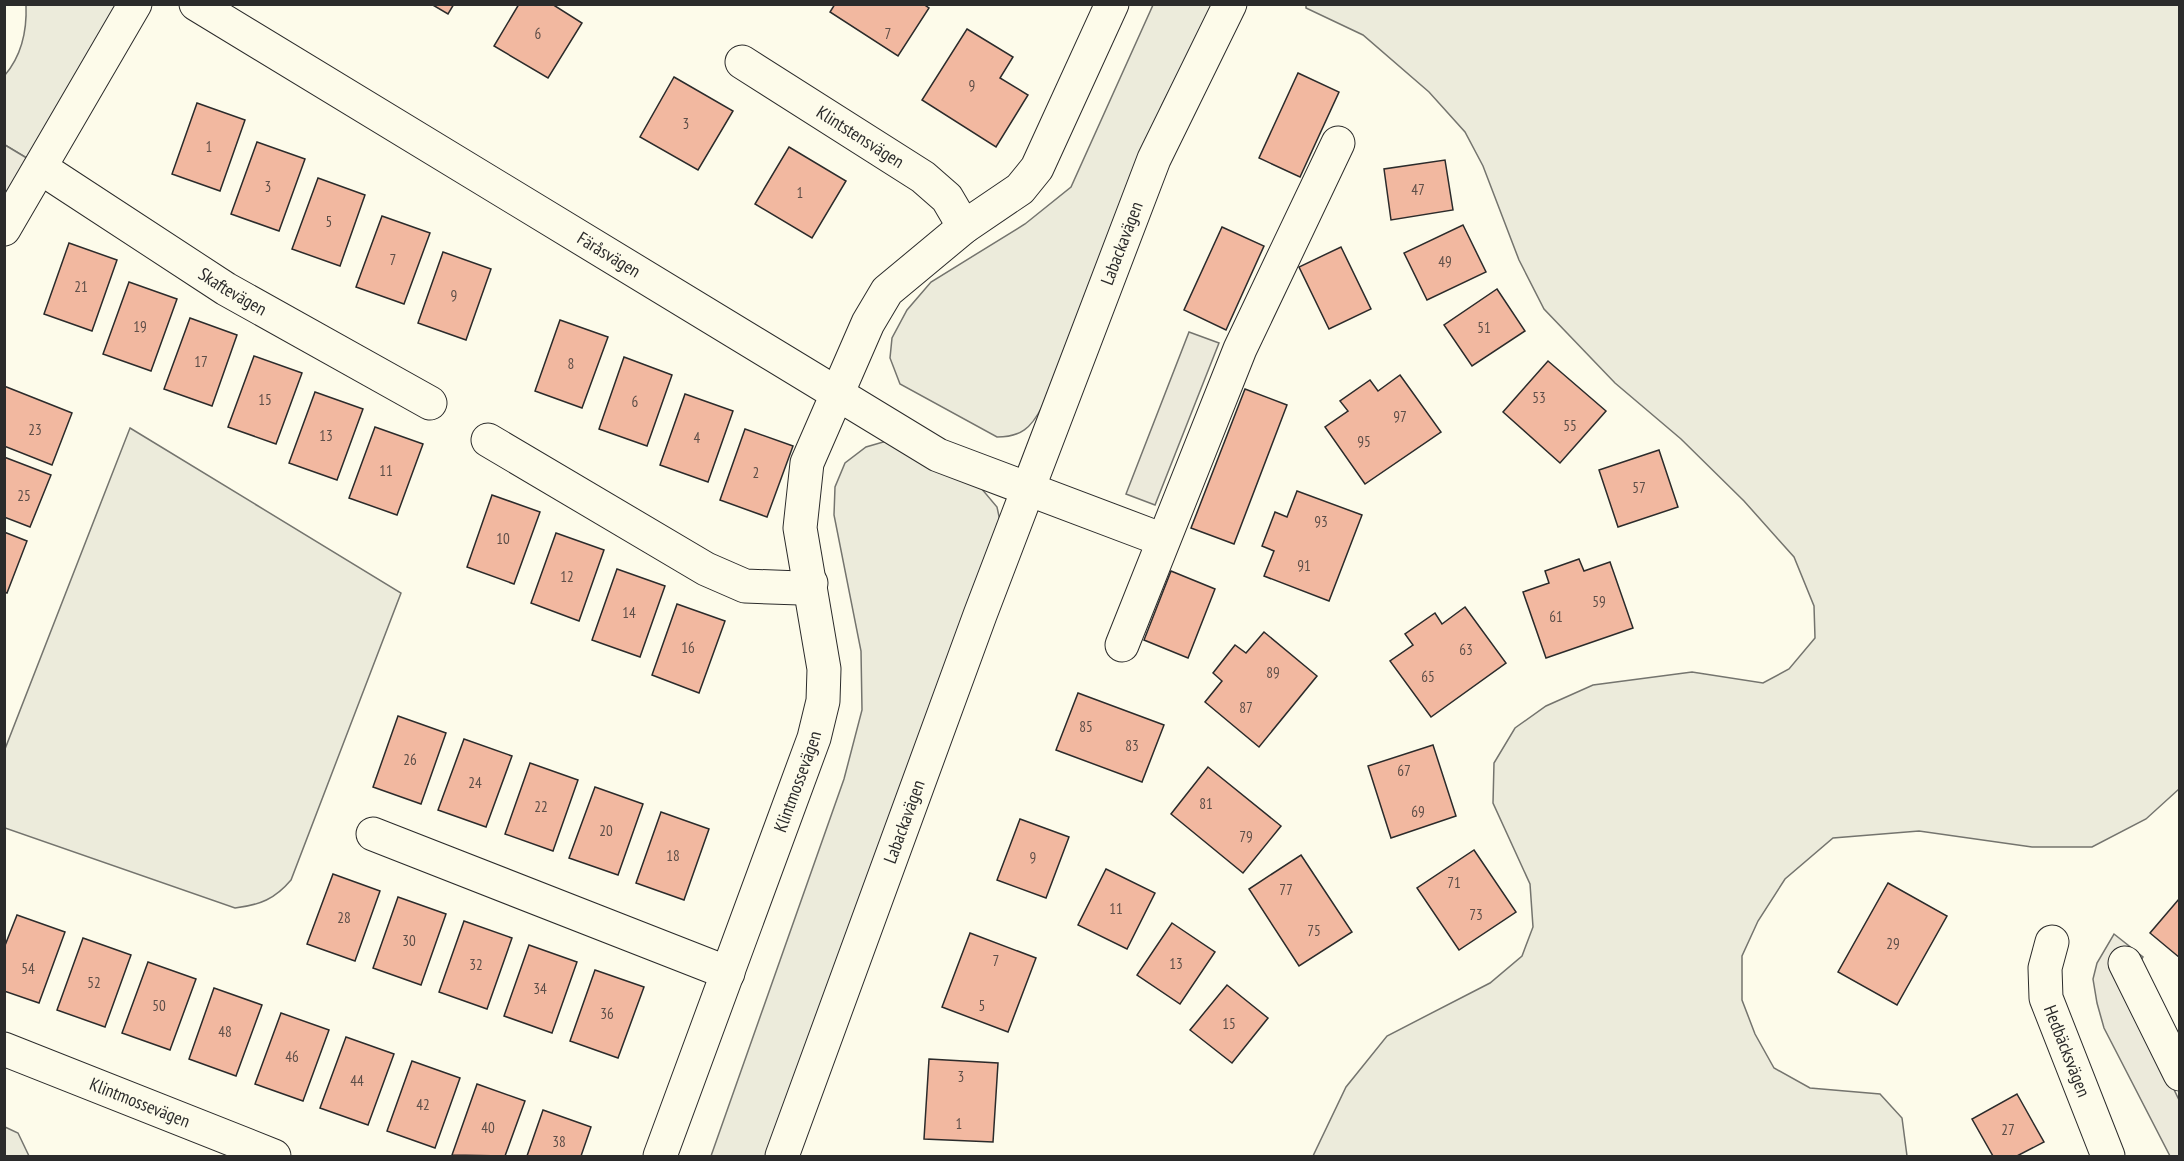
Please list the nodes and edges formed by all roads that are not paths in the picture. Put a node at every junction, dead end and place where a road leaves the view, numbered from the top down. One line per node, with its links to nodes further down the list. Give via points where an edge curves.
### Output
1 (135, 4): 7 (street)
2 (196, 4): 10 (street, Färåsvägen)
3 (1112, 4): 8 (street, via 1037,168 1020,189)
4 (1230, 4): 13 (street, Labackavägen, via 1154,159)
5 (742, 62): 8 (street, Klintstensvägen, via 923,177 946,198)
6 (1338, 143): 14 (street, via 1240,349)
7 (41, 168): 9 (street); 11 (street, Skaftevägen, via 226,289)
8 (964, 227): 10 (street, via 887,291 868,323)
9 (4, 229)
10 (839, 393): 13 (street, Färåsvägen, via 938,455); 15 (street, Klintmossevägen, via 807,463 800,528)
11 (430, 403)
12 (488, 440): 15 (street, via 706,569 745,586 800,588)
13 (1029, 489): 14 (street); 25 (street, Labackavägen)
14 (1163, 540): 16 (street)
15 (811, 583): 20 (street, Klintmossevägen, via 824,669 823,701 814,738)
16 (1122, 645)
17 (373, 834): 20 (street)
18 (2052, 942): 26 (street, Hedbäcksvägen, via 2045,968 2046,998)
19 (2126, 963): 22 (street)
20 (728, 974): 24 (street, Klintmossevägen)
21 (4, 1049): 23 (street, Klintmossevägen)
22 (2180, 1074)
23 (274, 1156)
24 (660, 1156)
25 (782, 1156)
26 (2108, 1156)

